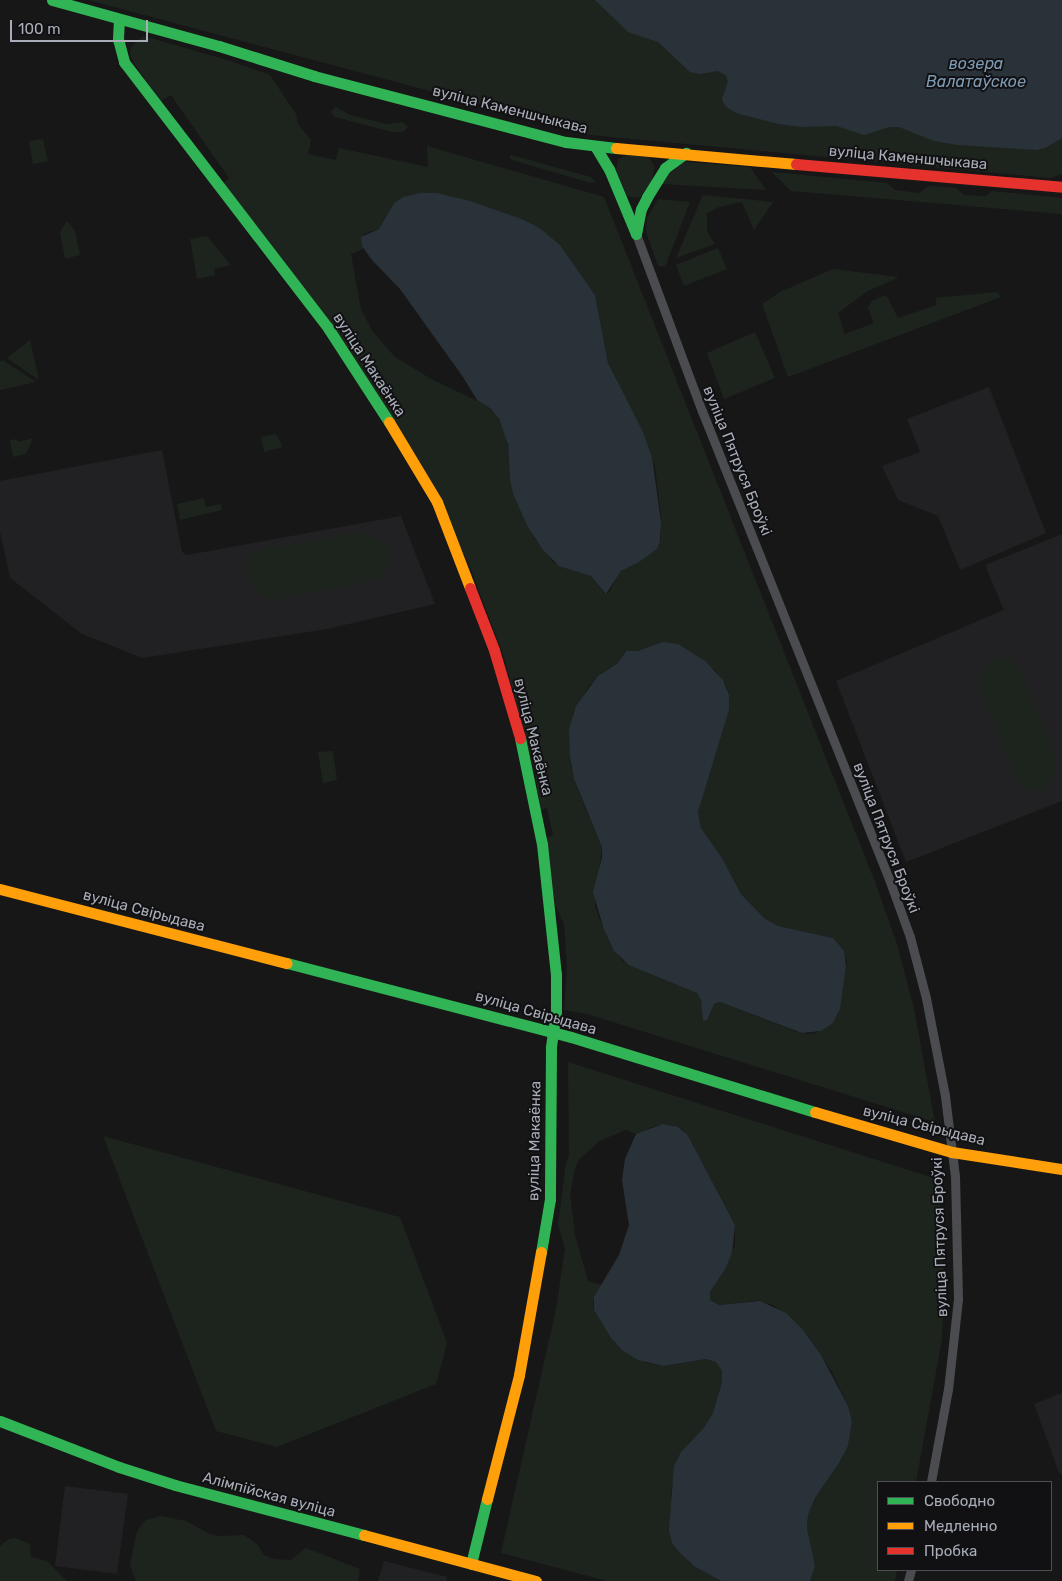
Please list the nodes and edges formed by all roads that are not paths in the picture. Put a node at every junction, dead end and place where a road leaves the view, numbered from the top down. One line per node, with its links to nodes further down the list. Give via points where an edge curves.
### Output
1 (52, 0): 2 (street, вуліца Каменшчыкава)
2 (119, 20): 3 (street, вуліца Каменшчыкава, via 324,78 566,142); 14 (street, вуліца Макаёнка, via 118,39 124,62 328,328 437,502 494,650 529,780 551,912 556,974 556,1011)
3 (595, 146): 4 (street, вуліца Каменшчыкава); 7 (street)
4 (623, 148): 5 (street, вуліца Каменшчыкава); 7 (street, via 610,159)
5 (649, 150): 6 (street, вуліца Каменшчыкава); 8 (street, via 658,162)
6 (686, 153): 8 (street, via 665,168); 9 (street, вуліца Каменшчыкава)
7 (609, 168): 10 (street)
8 (658, 180): 11 (street)
9 (1062, 187)
10 (620, 197): 11 (street, via 632,203); 12 (street)
11 (647, 197): 12 (street)
12 (636, 234): 15 (street, вуліца Пятруся Броўкі, via 702,412 910,937 942,1077)
13 (0, 889): 14 (street, вуліца Свірыдава)
14 (552, 1033): 15 (street, вуліца Свірыдава); 19 (street, вуліца Макаёнка, via 550,1199 519,1375)
15 (952, 1152): 16 (street, вуліца Свірыдава); 18 (street, вуліца Пятруся Броўкі, via 958,1299 948,1389)
16 (1062, 1169)
17 (0, 1421): 19 (street, Алімпійская вуліца, via 119,1467 176,1485)
18 (931, 1481)
19 (471, 1564): 20 (street, Алімпійская вуліца)
20 (536, 1581)

